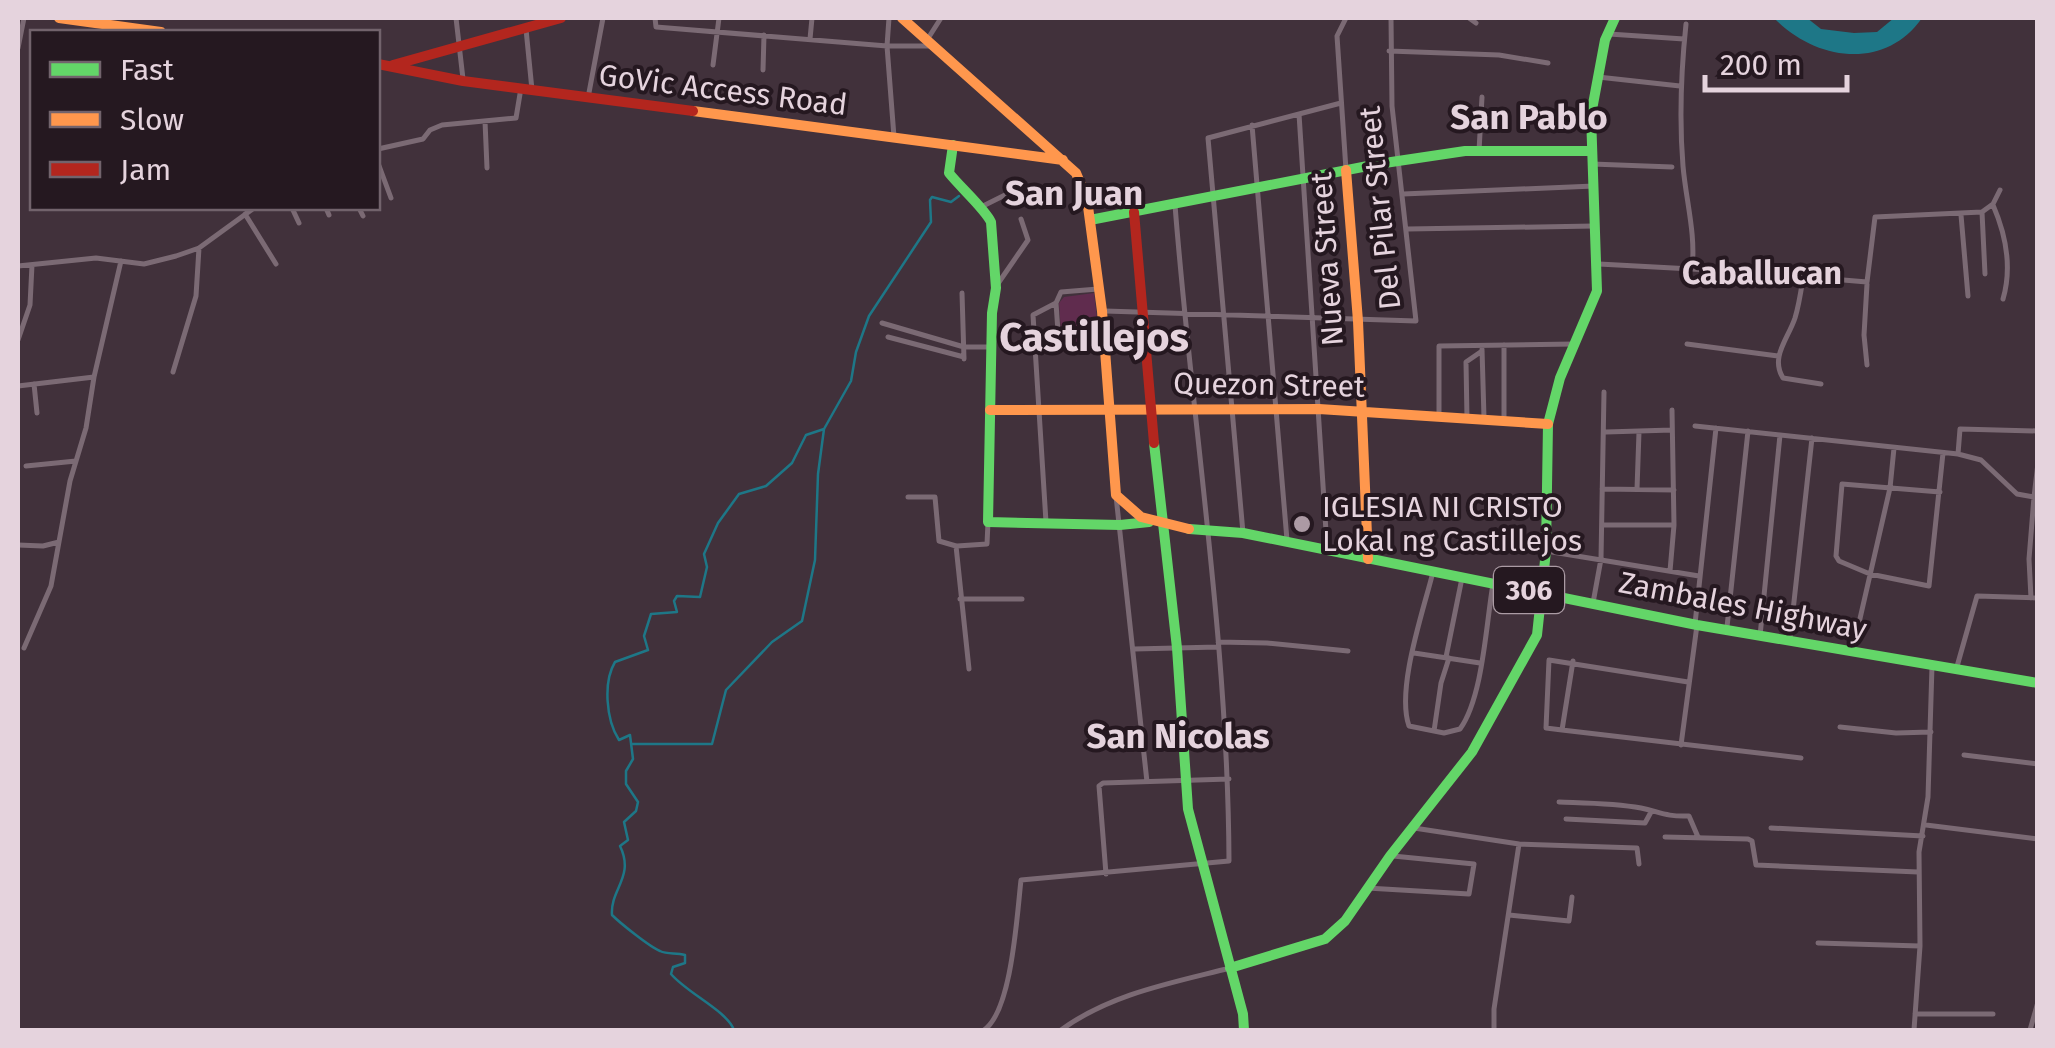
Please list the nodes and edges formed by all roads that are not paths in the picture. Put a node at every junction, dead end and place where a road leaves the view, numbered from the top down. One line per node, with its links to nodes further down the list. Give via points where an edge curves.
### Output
1 (24, 18): 28 (street)
2 (59, 18): 19 (main road)
3 (456, 18): 26 (street)
4 (557, 18): 18 (main road)
5 (603, 18): 40 (street)
6 (655, 18): 20 (street, via 656,27)
7 (720, 18): 20 (street)
8 (812, 18): 24 (street)
9 (888, 18): 27 (street)
10 (902, 18): 25 (main road)
11 (941, 18): 25 (street)
12 (1346, 18): 41 (street, Nueva Street, via 1337,36)
13 (1391, 18): 29 (street, Del Pilar Street)
14 (1469, 18): 16 (street)
15 (1612, 19): 21 (main road)
16 (1476, 23)
17 (1686, 24): 23 (street)
18 (526, 27): 26 (main road); 38 (street)
19 (141, 30)
20 (718, 32): 22 (street); 32 (street)
21 (1608, 34): 23 (street); 35 (main road)
22 (764, 35): 24 (street); 34 (street)
23 (1684, 38): 37 (street)
24 (810, 39): 27 (street)
25 (931, 43): 27 (street); 50 (main road)
26 (461, 46): 33 (main road); 36 (street)
27 (888, 46): 45 (street)
28 (18, 48)
29 (1389, 50): 30 (street); 51 (street, Del Pilar Street)
30 (1548, 63)
31 (380, 64): 33 (main road, GoVic Access Road)
32 (713, 65)
33 (390, 66): 36 (main road, GoVic Access Road)
34 (763, 70)
35 (1598, 76): 37 (street); 48 (main road)
36 (464, 81): 38 (main road, GoVic Access Road)
37 (1680, 86): 89 (street)
38 (526, 89): 40 (main road, GoVic Access Road); 43 (street, via 516,118)
39 (1482, 97): 49 (street)
40 (588, 98): 45 (main road, GoVic Access Road)
41 (1341, 103): 42 (street); 56 (street, Nueva Street)
42 (1299, 113): 44 (street); 57 (street)
43 (486, 121): 47 (street, via 442,125 423,139); 55 (street)
44 (1252, 124): 59 (street); 63 (street, via 1208,138)
45 (894, 137): 46 (main road, GoVic Access Road)
46 (953, 145): 50 (main road, GoVic Access Road); 67 (main road, via 949,173)
47 (380, 149)
48 (1592, 150): 49 (main road); 52 (main road)
49 (1480, 151): 51 (main road)
50 (1063, 160): 79 (main road, via 1083,186)
51 (1399, 162): 56 (main road); 62 (street, Del Pilar Street)
52 (1592, 164): 53 (street); 58 (main road)
53 (1672, 167)
54 (380, 168): 64 (street)
55 (487, 168)
56 (1346, 170): 57 (main road); 105 (main road, Nueva Street)
57 (1304, 178): 59 (main road); 104 (street)
58 (1594, 186): 62 (street); 81 (main road)
59 (1260, 188): 63 (main road); 103 (street)
60 (2000, 190): 65 (street)
61 (1009, 193): 67 (street)
62 (1403, 194): 82 (street, Del Pilar Street)
63 (1214, 197): 66 (main road); 102 (street)
64 (391, 198)
65 (1993, 204): 73 (street); 97 (street, via 2005,234)
66 (1176, 205): 72 (main road); 101 (street)
67 (981, 207): 93 (main road, via 991,222)
68 (251, 210): 74 (street)
69 (293, 210): 80 (street)
70 (327, 210): 75 (street)
71 (360, 210): 77 (street)
72 (1134, 212): 79 (main road); 100 (main road)
73 (1982, 212): 76 (street); 90 (street)
74 (245, 214): 83 (street); 85 (street)
75 (329, 215)
76 (1961, 215): 92 (street, via 1875,217); 96 (street)
77 (363, 216)
78 (1021, 219): 93 (street, via 1028,240)
79 (1090, 220): 94 (main road)
80 (298, 223)
81 (1597, 226): 82 (street); 86 (main road)
82 (1408, 229): 105 (street, Del Pilar Street, via 1416,322)
83 (199, 248): 84 (street, via 144,264); 120 (street, via 196,296)
84 (121, 261): 87 (street); 121 (street)
85 (276, 264)
86 (1598, 264): 89 (street); 111 (main road, via 1597,290)
87 (32, 265): 88 (street); 108 (street, via 30,304)
88 (18, 266)
89 (1692, 269): 91 (street)
90 (1985, 274)
91 (1804, 278): 92 (street); 118 (street)
92 (1867, 282): 119 (street)
93 (996, 288): 114 (main road)
94 (1098, 289): 98 (street, via 1060,292); 99 (main road)
95 (962, 293): 113 (street)
96 (1968, 296)
97 (2003, 299)
98 (1056, 303): 115 (street); 116 (street, via 1033,315)
99 (1102, 311): 100 (street, Del Pilar Street); 109 (main road)
100 (1142, 312): 101 (street, Del Pilar Street); 126 (main road)
101 (1184, 314): 102 (street, Del Pilar Street); 127 (street)
102 (1223, 316): 103 (street, Del Pilar Street); 128 (street)
103 (1269, 319): 104 (street, Del Pilar Street); 129 (street)
104 (1312, 320): 105 (street, Del Pilar Street); 130 (street)
105 (1358, 321): 135 (main road, Nueva Street)
106 (882, 324): 113 (street)
107 (888, 337): 113 (street, via 964,358)
108 (18, 340)
109 (1104, 344): 115 (street); 133 (main road)
110 (1504, 344): 111 (street); 117 (street); 140 (street)
111 (1574, 344): 141 (main road)
112 (1687, 344): 118 (street)
113 (964, 346): 114 (street)
114 (991, 346): 131 (main road)
115 (1059, 346): 116 (street)
116 (1034, 347): 132 (street)
117 (1482, 347): 137 (street, via 1440,346); 138 (street, via 1466,362); 139 (street)
118 (1778, 356): 123 (street, via 1783,378)
119 (1867, 365)
120 (173, 372)
121 (94, 376): 122 (street); 154 (street)
122 (34, 384): 124 (street); 136 (street)
123 (1821, 384)
124 (18, 386)
125 (1604, 392): 147 (street)
126 (1150, 409): 127 (main road, Quezon Street); 133 (main road, Quezon Street); 168 (main road)
127 (1194, 409): 128 (main road, Quezon Street); 173 (street)
128 (1230, 409): 129 (main road, Quezon Street); 174 (street)
129 (1277, 409): 130 (main road, Quezon Street); 176 (street)
130 (1319, 409): 135 (main road, Quezon Street); 179 (street)
131 (990, 410): 132 (main road, Quezon Street); 165 (main road)
132 (1038, 410): 133 (main road, Quezon Street); 167 (street)
133 (1109, 410): 162 (main road)
134 (1672, 410): 144 (street)
135 (1361, 411): 137 (main road, Quezon Street); 182 (main road, Nueva Street)
136 (37, 413)
137 (1439, 416): 138 (main road, Quezon Street)
138 (1468, 420): 139 (main road, Quezon Street)
139 (1484, 421): 140 (main road, Quezon Street)
140 (1504, 422): 141 (main road, Quezon Street)
141 (1548, 424): 180 (main road)
142 (1696, 426): 143 (street)
143 (1716, 428): 145 (street); 188 (street)
144 (1672, 430): 148 (street); 160 (street)
145 (1748, 431): 149 (street); 197 (street)
146 (2038, 431): 153 (street, via 1960,429)
147 (1606, 432): 148 (street); 158 (street)
148 (1639, 432): 159 (street)
149 (1780, 435): 150 (street); 198 (street)
150 (1812, 438): 151 (street); 199 (street)
151 (1894, 448): 152 (street); 157 (street)
152 (1943, 453): 153 (street); 161 (street)
153 (1958, 454): 164 (street, via 1981,460 2017,494)
154 (76, 461): 156 (street); 175 (street)
155 (2038, 463): 164 (street)
156 (26, 466)
157 (1890, 488): 161 (street); 187 (street); 187 (street, via 1842,484 1836,556)
158 (1602, 490): 159 (street); 169 (street)
159 (1637, 490): 160 (street)
160 (1674, 490): 170 (street)
161 (1940, 492): 187 (street, via 1930,586)
162 (1116, 495): 166 (main road, Zambales Highway / 306); 171 (street)
163 (908, 497): 178 (street, via 935,496 939,541)
164 (2036, 498): 172 (street)
165 (988, 522): 167 (main road); 178 (street, via 987,544)
166 (1149, 522): 168 (main road, Zambales Highway / 306); 171 (main road)
167 (1046, 525): 171 (main road)
168 (1162, 525): 173 (main road, Zambales Highway / 306); 202 (main road)
169 (1602, 525): 170 (street); 183 (street)
170 (1674, 525): 185 (street)
171 (1120, 526): 203 (street)
172 (2035, 526): 181 (street)
173 (1208, 529): 174 (main road, Zambales Highway / 306); 200 (street)
174 (1243, 532): 176 (main road, Zambales Highway / 306)
175 (59, 542): 177 (street); 201 (street, via 51,586)
176 (1288, 542): 179 (main road, Zambales Highway / 306)
177 (18, 545)
178 (956, 546): 193 (street)
179 (1328, 550): 182 (main road, Zambales Highway / 306)
180 (1546, 551): 183 (street); 191 (main road)
181 (2029, 558): 184 (street); 192 (street)
182 (1368, 559): 186 (main road, Zambales Highway / 306)
183 (1601, 559): 185 (street); 195 (street)
184 (2038, 559)
185 (1670, 571): 188 (street)
186 (1432, 572): 189 (main road, Zambales Highway / 306); 205 (street)
187 (1870, 574): 206 (street)
188 (1699, 576): 196 (street)
189 (1462, 578): 190 (main road, Zambales Highway / 306); 207 (street)
190 (1493, 584): 191 (main road, Zambales Highway / 306); 209 (street)
191 (1542, 593): 195 (main road, Zambales Highway / 306); 230 (main road, via 1537,635 1507,690 1472,752)
192 (2034, 598): 212 (street, via 1977,596)
193 (960, 599): 194 (street); 211 (street)
194 (1022, 599)
195 (1593, 604): 196 (main road, Zambales Highway / 306)
196 (1696, 624): 197 (main road, Zambales Highway / 306); 213 (street)
197 (1726, 630): 198 (main road, Zambales Highway / 306)
198 (1760, 636): 199 (main road, Zambales Highway / 306)
199 (1790, 641): 206 (main road, Zambales Highway / 306)
200 (1218, 644): 202 (street); 204 (street); 223 (street)
201 (24, 648)
202 (1177, 648): 203 (street); 224 (main road)
203 (1134, 649): 225 (street)
204 (1348, 651)
205 (1414, 652): 207 (street); 217 (street, via 1406,716 1409,726)
206 (1853, 652): 210 (main road, Zambales Highway / 306)
207 (1447, 658): 209 (street); 217 (street)
208 (1573, 662): 213 (street); 216 (street); 216 (street, via 1549,660 1546,728)
209 (1480, 663): 217 (street, via 1467,719 1460,729)
210 (1932, 666): 212 (main road, Zambales Highway / 306); 218 (street)
211 (969, 669)
212 (1956, 670): 214 (main road, Zambales Highway / 306)
213 (1688, 682): 219 (street)
214 (2038, 683)
215 (1840, 727): 218 (street)
216 (1562, 730): 219 (street)
217 (1434, 731)
218 (1931, 732): 229 (street)
219 (1681, 745): 221 (street)
220 (1964, 755): 222 (street)
221 (1801, 758)
222 (2038, 764)
223 (1228, 779): 224 (street); 238 (street, via 1228,861)
224 (1186, 780): 225 (street); 238 (main road)
225 (1146, 782): 241 (street, via 1099,786)
226 (1558, 802): 227 (street)
227 (1651, 812): 228 (street, via 1645,823); 234 (street, via 1688,816)
228 (1566, 819)
229 (1926, 824): 232 (street); 235 (street)
230 (1412, 828): 236 (street); 237 (main road)
231 (1772, 828): 232 (street)
232 (1923, 836): 240 (street)
233 (1665, 837): 234 (street)
234 (1698, 837): 240 (street, via 1748,839 1756,865)
235 (2038, 839)
236 (1519, 844): 239 (street, via 1636,848); 244 (street)
237 (1390, 856): 242 (main road); 242 (street, via 1474,864 1469,894)
238 (1201, 864): 241 (street); 247 (main road)
239 (1639, 864)
240 (1918, 872): 246 (street)
241 (1106, 874): 252 (street, via 1021,880 1002,999)
242 (1367, 888): 247 (main road, via 1325,940)
243 (1572, 898): 244 (street, via 1569,921)
244 (1508, 914): 255 (street)
245 (1818, 943): 246 (street)
246 (1920, 946): 249 (street)
247 (1230, 968): 253 (street, via 1139,991); 254 (main road)
248 (2038, 1002): 251 (street)
249 (1915, 1014): 250 (street); 256 (street)
250 (1993, 1014)
251 (2035, 1019): 257 (street)
252 (984, 1030)
253 (1061, 1030)
254 (1244, 1030)
255 (1494, 1030)
256 (1914, 1030)
257 (2030, 1030)

